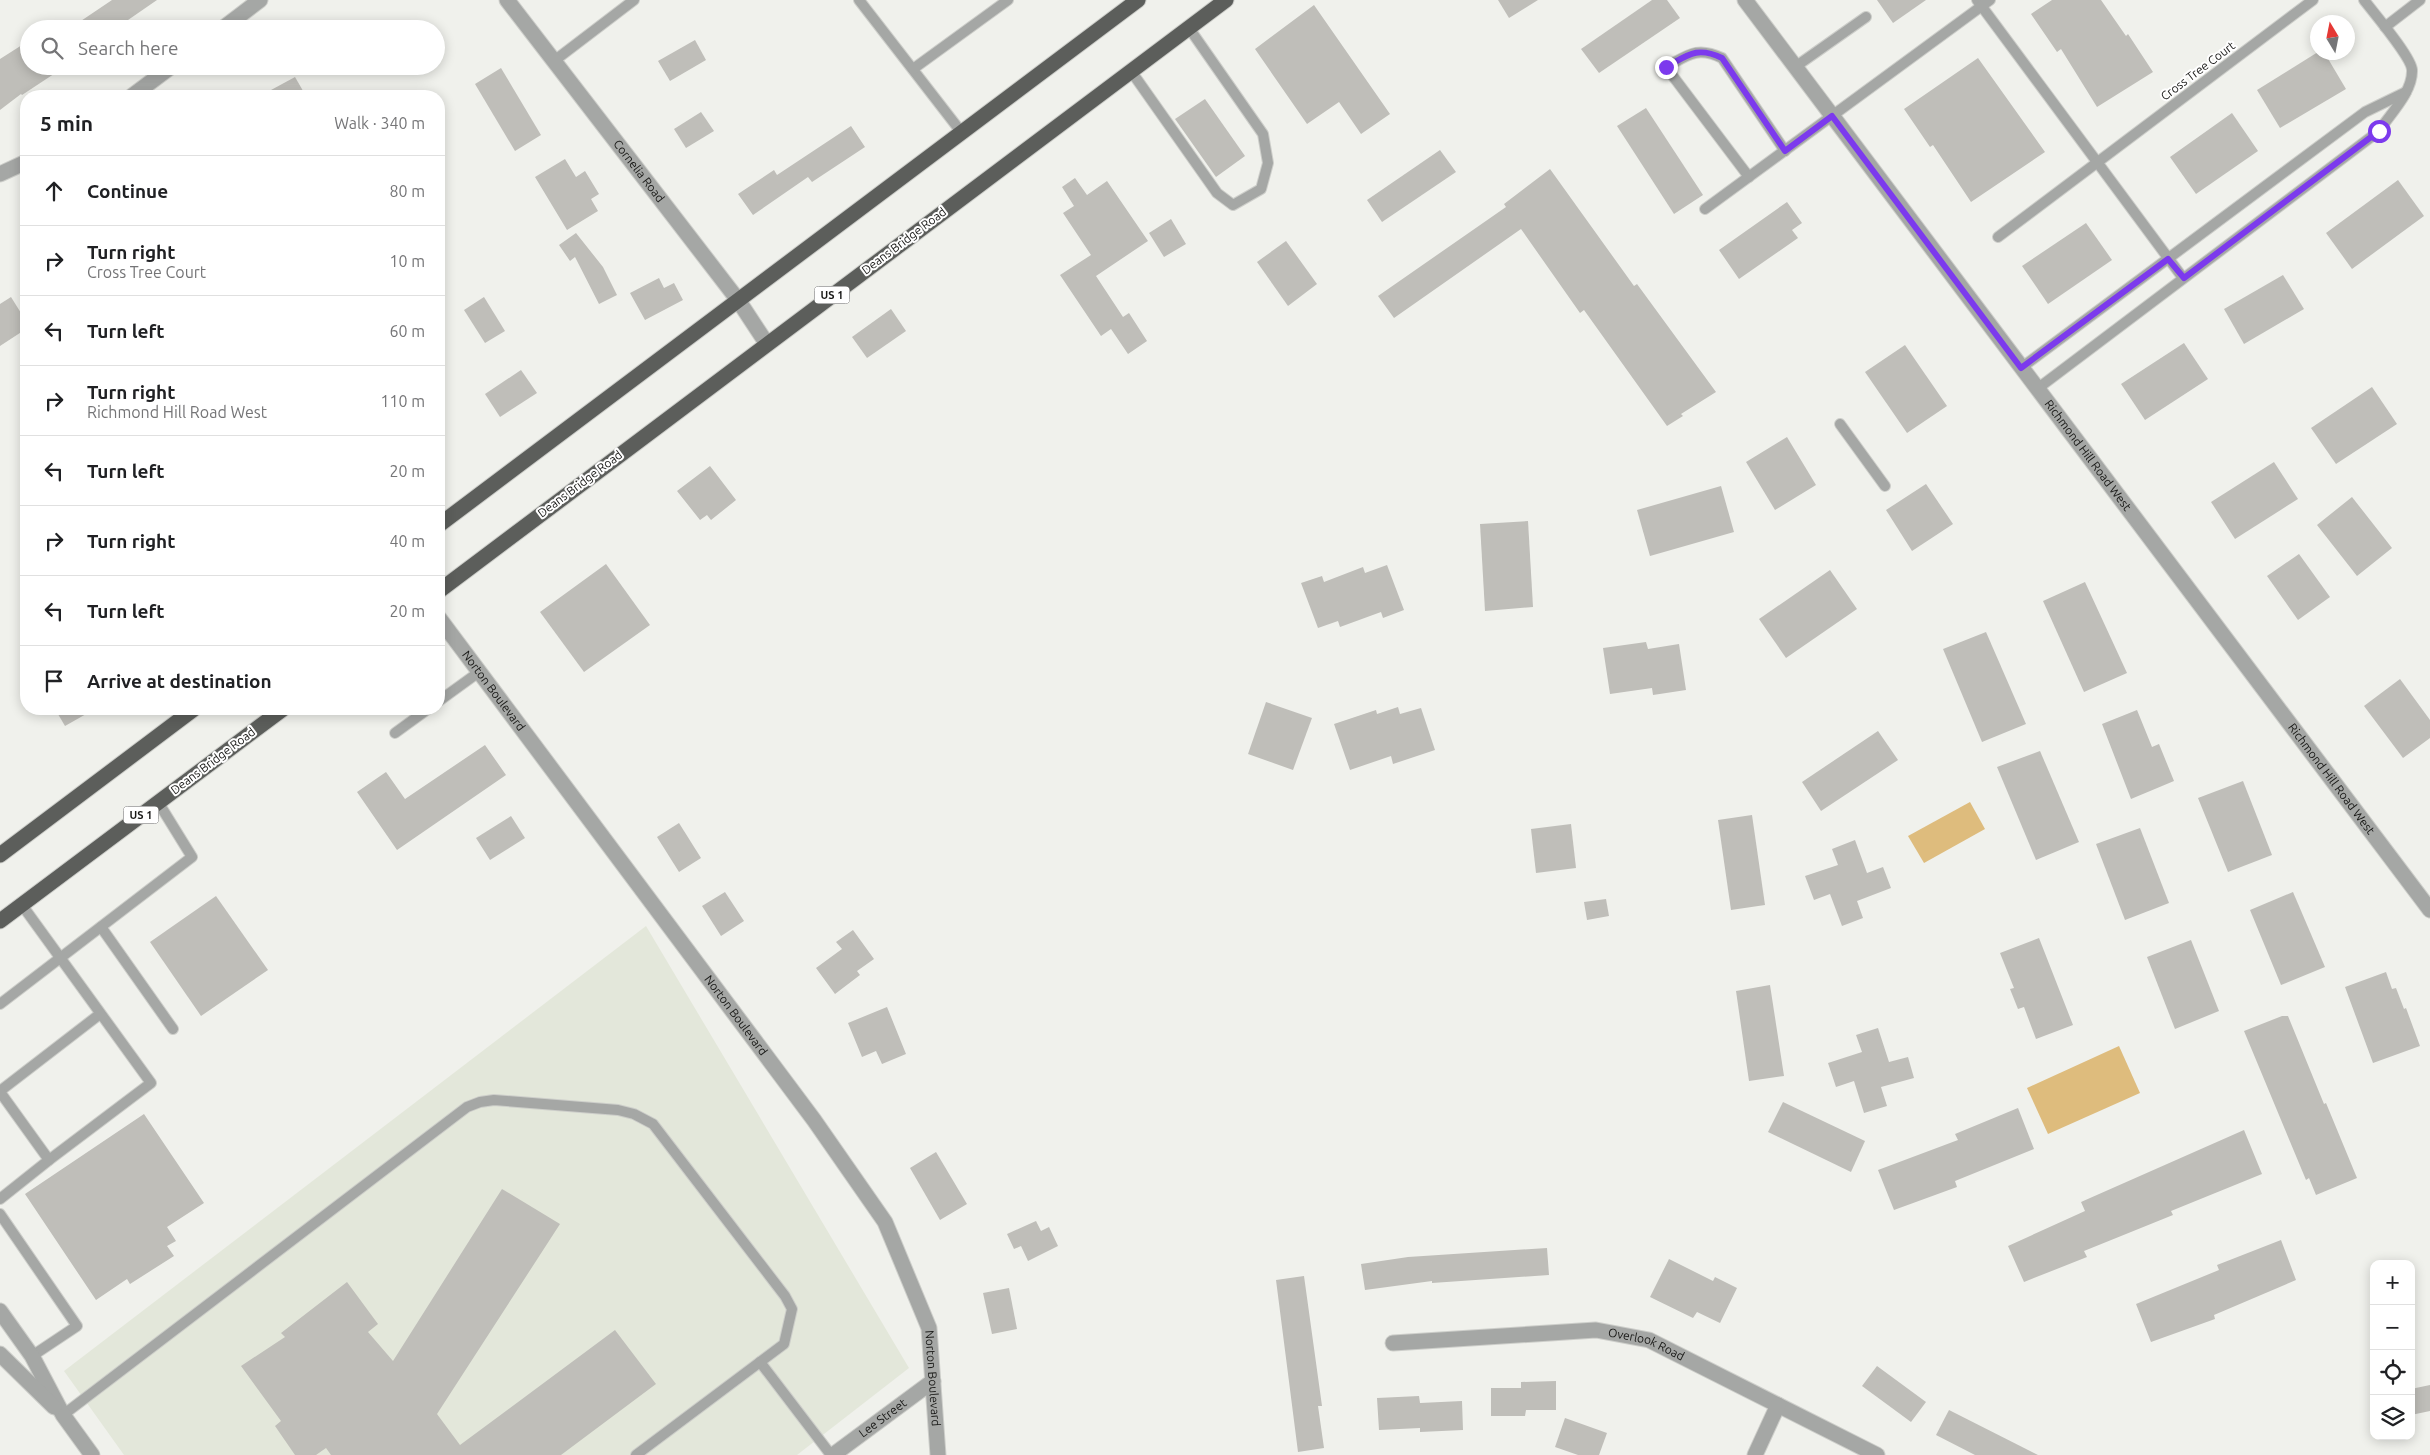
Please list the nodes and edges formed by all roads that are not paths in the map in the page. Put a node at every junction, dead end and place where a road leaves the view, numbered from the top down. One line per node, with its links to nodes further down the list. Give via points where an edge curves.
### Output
1 (260, 0): 14 (street)
2 (508, 0): 17 (street, Cornelia Road)
3 (634, 0): 17 (lane)
4 (859, 0): 19 (lane)
5 (1008, 0): 19 (lane)
6 (1138, 0): 25 (highway)
7 (1226, 0): 16 (highway, Deans Bridge Road / US 1)
8 (1745, 0): 18 (street, Richmond Hill Road West)
9 (2313, 0): 27 (lane, Cross Tree Court)
10 (2364, 0): 15 (lane)
11 (2420, 0): 15 (lane)
12 (1983, 2): 24 (lane); 27 (lane)
13 (1866, 17): 18 (lane)
14 (234, 20)
15 (2385, 27): 23 (lane, via 2412,70)
16 (1189, 28): 20 (highway, Deans Bridge Road / US 1); 20 (lane, via 1263,134 1268,163 1261,189 1233,205 1217,194)
17 (554, 61): 35 (street, Cornelia Road)
18 (1795, 66): 24 (street, Richmond Hill Road West)
19 (913, 69): 25 (lane)
20 (1131, 71): 36 (highway, Deans Bridge Road / US 1)
21 (160, 75): 22 (street)
22 (140, 90)
23 (2407, 91): 33 (lane, via 2365,112); 34 (lane, via 2379,131)
24 (1832, 116): 26 (lane); 37 (street, Richmond Hill Road West)
25 (962, 133): 35 (highway)
26 (1785, 151): 30 (lane); 30 (lane, via 1722,58 1709,51 1693,52 1666,67)
27 (2098, 162): 32 (lane, Cross Tree Court); 33 (lane)
28 (20, 165): 29 (street)
29 (0, 174)
30 (1749, 177): 31 (lane)
31 (1705, 209)
32 (1998, 237)
33 (2168, 259): 34 (lane); 37 (lane)
34 (2184, 278): 38 (lane)
35 (738, 300): 36 (street, Cornelia Road); 41 (highway)
36 (767, 344): 42 (highway, Deans Bridge Road / US 1)
37 (2021, 368): 38 (street, Richmond Hill Road West)
38 (2037, 389): 53 (street, Richmond Hill Road West)
39 (1840, 424): 40 (lane)
40 (1885, 486)
41 (445, 520)
42 (445, 586)
43 (445, 626): 44 (street, Norton Boulevard)
44 (479, 672): 45 (lane); 70 (street, Norton Boulevard, via 814,1120 884,1222 929,1328)
45 (445, 697)
46 (186, 715): 51 (highway)
47 (275, 715): 50 (highway, Deans Bridge Road / US 1)
48 (420, 715): 49 (lane)
49 (395, 733)
50 (158, 802): 52 (highway, Deans Bridge Road / US 1); 55 (lane, via 192,857)
51 (0, 855)
52 (22, 905): 54 (highway, Deans Bridge Road / US 1); 56 (lane)
53 (2430, 910)
54 (0, 921)
55 (101, 927): 56 (lane); 59 (lane)
56 (59, 959): 57 (lane); 58 (lane)
57 (0, 1004)
58 (100, 1014): 60 (lane); 61 (lane, via 151,1084)
59 (173, 1029)
60 (0, 1091): 61 (lane)
61 (49, 1160): 63 (lane)
62 (0, 1184): 63 (lane)
63 (3, 1196)
64 (0, 1214): 68 (lane, via 77,1326)
65 (0, 1312): 68 (street)
66 (1393, 1343): 71 (street, Overlook Road, via 1596,1330 1649,1340)
67 (0, 1354): 72 (street)
68 (32, 1356): 72 (street)
69 (760, 1362): 72 (lane, via 784,1344 792,1309 653,1124 618,1110 494,1100 467,1108); 74 (lane); 75 (lane)
70 (933, 1381): 75 (street, Lee Street); 76 (street, Norton Boulevard)
71 (1778, 1405): 77 (street); 78 (street, Overlook Road)
72 (63, 1415): 73 (street)
73 (91, 1455)
74 (636, 1455)
75 (832, 1455)
76 (938, 1455)
77 (1755, 1455)
78 (1877, 1455)

